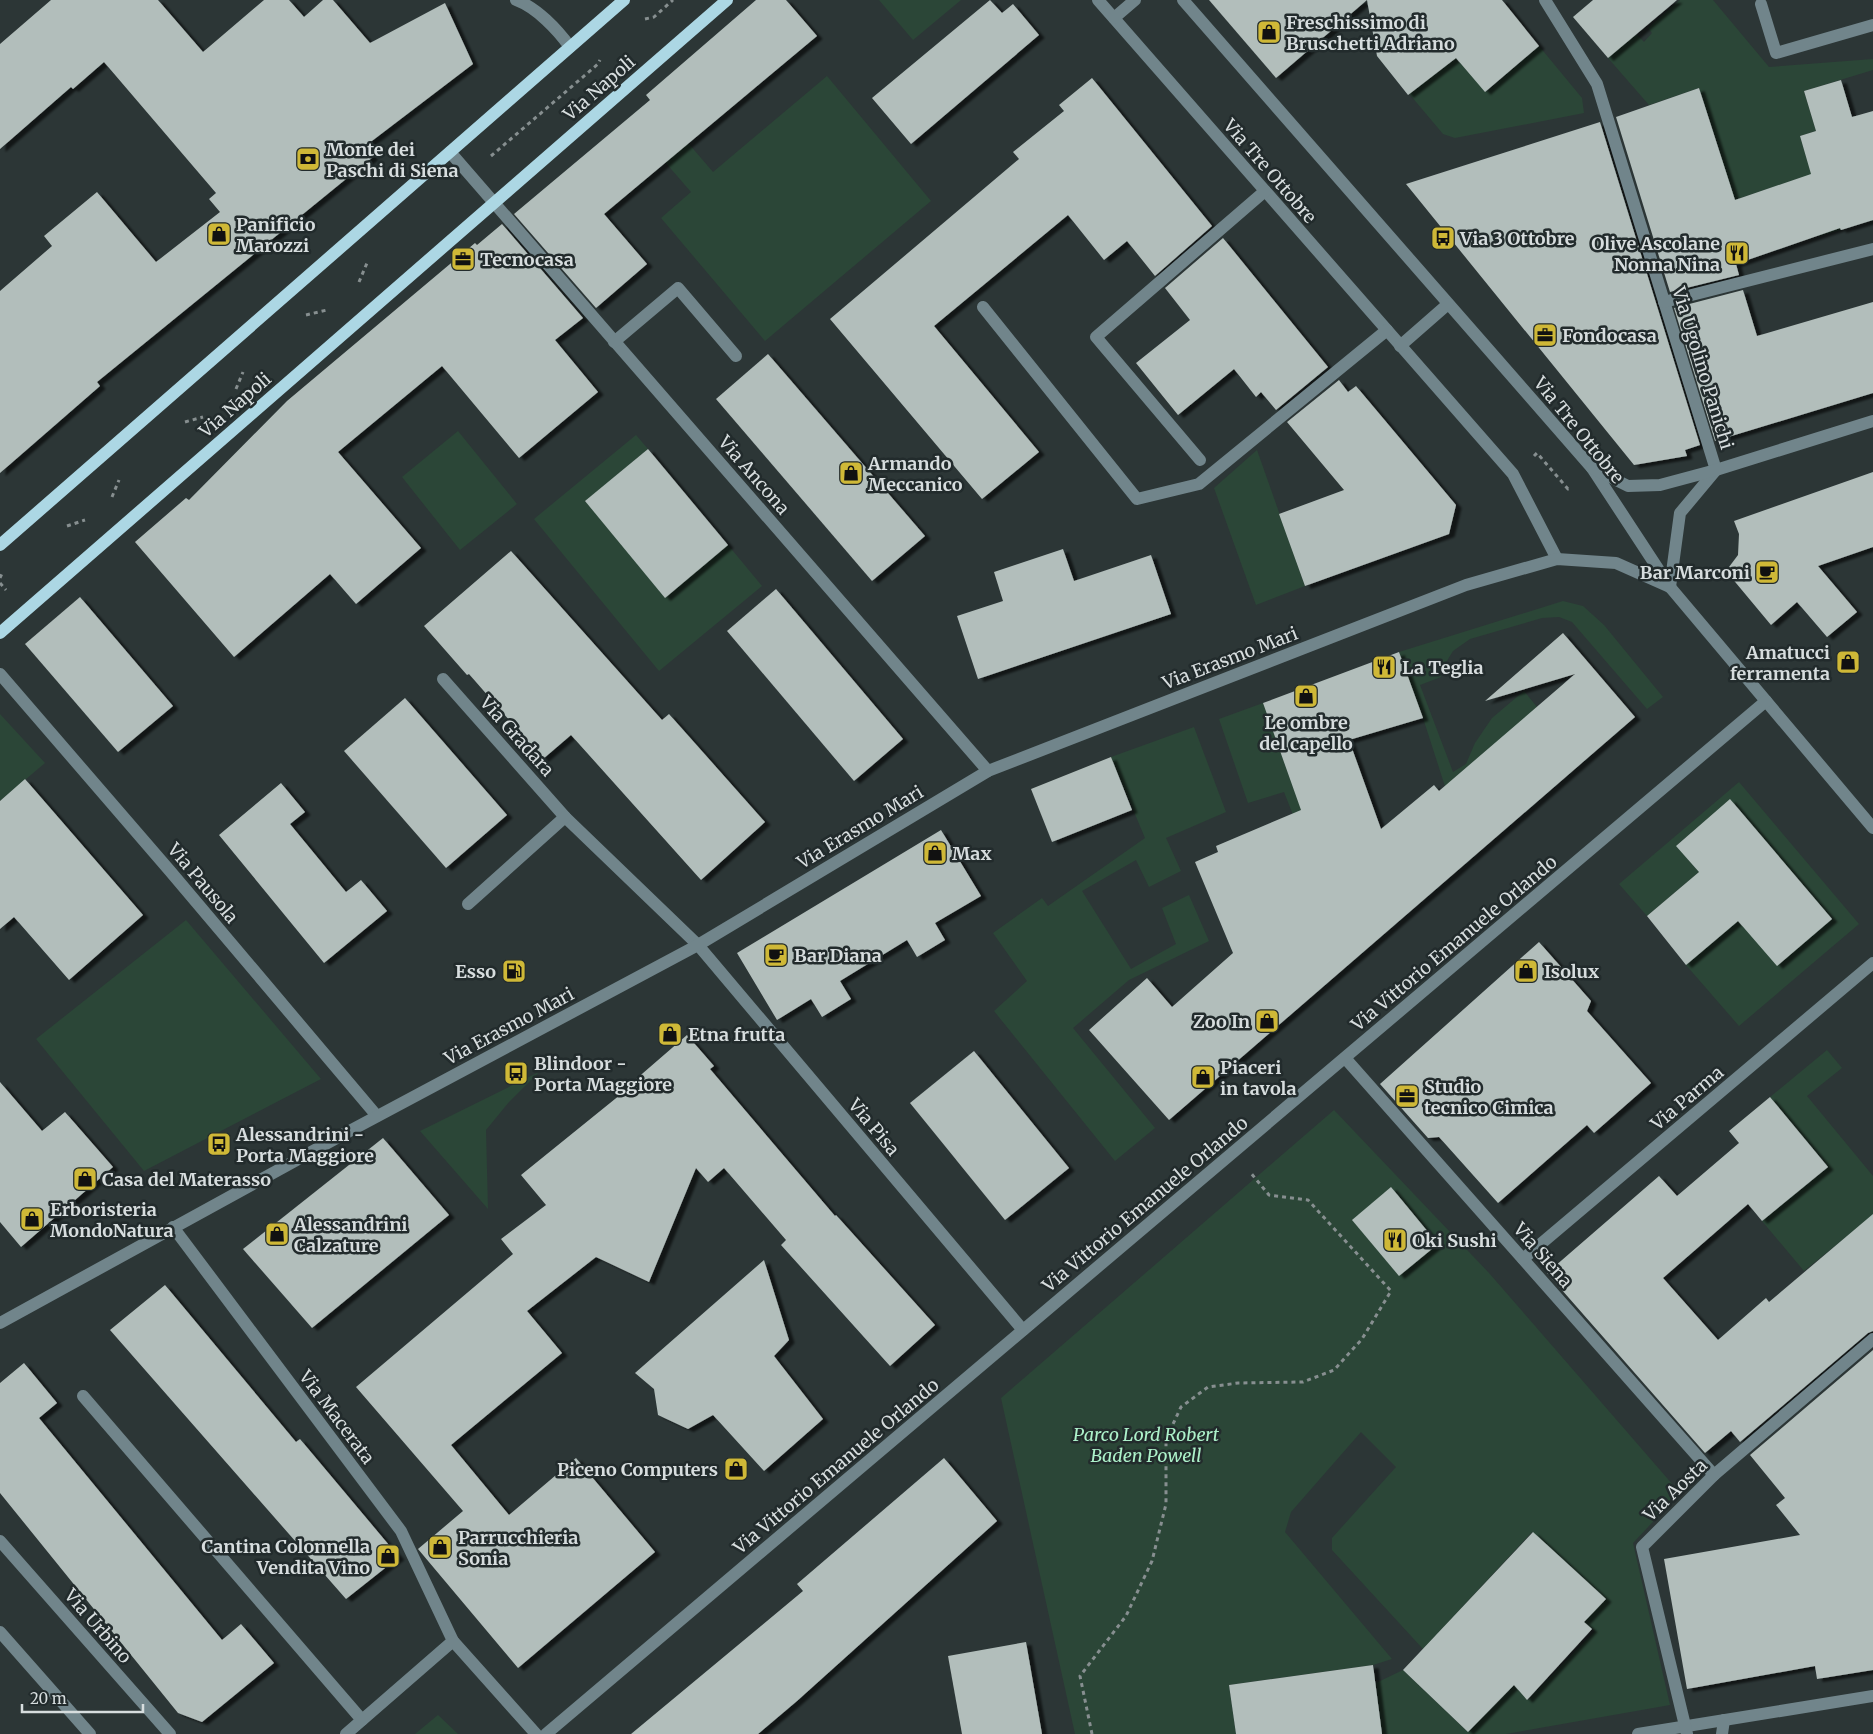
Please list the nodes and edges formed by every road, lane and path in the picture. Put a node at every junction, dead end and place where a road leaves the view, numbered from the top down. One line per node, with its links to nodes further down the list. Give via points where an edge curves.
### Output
1 (516, 0): 11 (street, via 549,23)
2 (624, 0): 11 (main road)
3 (727, 0): 14 (main road, Via Napoli)
4 (1098, 0): 9 (street, Via Tre Ottobre)
5 (1135, 0): 9 (street)
6 (1182, 0): 17 (street, Via Tre Ottobre)
7 (1545, 0): 16 (street, Via Ugolino Panichi, via 1597,84)
8 (1761, 4): 10 (street, via 1776,53)
9 (1114, 18): 13 (street, Via Tre Ottobre)
10 (1873, 24)
11 (570, 47): 12 (main road)
12 (450, 152): 14 (street); 28 (main road)
13 (1265, 191): 19 (street, Via Tre Ottobre); 24 (street, via 1096,337)
14 (494, 203): 20 (street, Via Ancona); 31 (main road, Via Napoli)
15 (1873, 250): 16 (street)
16 (1664, 302): 26 (street, Via Ugolino Panichi)
17 (1448, 304): 21 (street); 25 (street, Via Tre Ottobre)
18 (983, 307): 19 (street, via 1137,499 1199,484)
19 (1387, 330): 21 (street, Via Tre Ottobre)
20 (614, 342): 22 (street, via 678,288); 35 (street, Via Ancona)
21 (1400, 346): 27 (street, Via Tre Ottobre)
22 (736, 356)
23 (1873, 421): 26 (street)
24 (1200, 460)
25 (1592, 468): 26 (street, via 1628,486 1660,485); 27 (path, via 1568,489 1537,453); 30 (street, Via Tre Ottobre)
26 (1716, 470): 30 (street, via 1680,512)
27 (1513, 474): 29 (street, Via Tre Ottobre)
28 (0, 545)
29 (1557, 559): 30 (street, Via Erasmo Mari, via 1616,563); 35 (street, Via Erasmo Mari, via 1466,584)
30 (1670, 587): 34 (street, Via Tre Ottobre)
31 (0, 633)
32 (0, 674): 42 (street, Via Pausola)
33 (443, 679): 36 (street, Via Gradara)
34 (1766, 701): 37 (street, Via Tre Ottobre); 41 (street, Via Vittorio Emanuele Orlando)
35 (988, 771): 39 (street, Via Erasmo Mari)
36 (565, 817): 38 (street); 39 (street, Via Gradara)
37 (1873, 828)
38 (468, 904)
39 (698, 945): 42 (street, Via Erasmo Mari); 47 (street, Via Pisa)
40 (1873, 963): 45 (street, Via Parma)
41 (1345, 1058): 43 (street, Via Vittorio Emanuele Orlando); 45 (street, Via Siena)
42 (377, 1116): 44 (street, Via Erasmo Mari)
43 (1235, 1152): 47 (street, Via Vittorio Emanuele Orlando); 63 (path, via 1269,1194 1308,1200 1391,1291 1362,1339 1334,1370 1303,1382 1208,1387 1181,1407 1166,1439 1166,1504 1152,1562 1126,1616 1080,1676)
44 (173, 1226): 46 (street, Via Erasmo Mari); 53 (street, Via Macerata, via 400,1531)
45 (1523, 1259): 50 (street, Via Siena)
46 (0, 1323)
47 (1023, 1330): 62 (street, Via Vittorio Emanuele Orlando)
48 (1873, 1340): 50 (street, Via Aosta)
49 (83, 1396): 55 (street)
50 (1714, 1475): 57 (street, Via Aosta, via 1642,1547)
51 (0, 1541): 59 (street, Via Urbino)
52 (0, 1632): 58 (street)
53 (452, 1641): 55 (street); 61 (street, Via Macerata)
54 (1873, 1696): 56 (street)
55 (362, 1720): 60 (street)
56 (1724, 1720): 57 (street); 65 (street)
57 (1686, 1730): 64 (street)
58 (90, 1734)
59 (170, 1734)
60 (346, 1734)
61 (536, 1734)
62 (546, 1734)
63 (1092, 1734)
64 (1638, 1734)
65 (1722, 1734)

